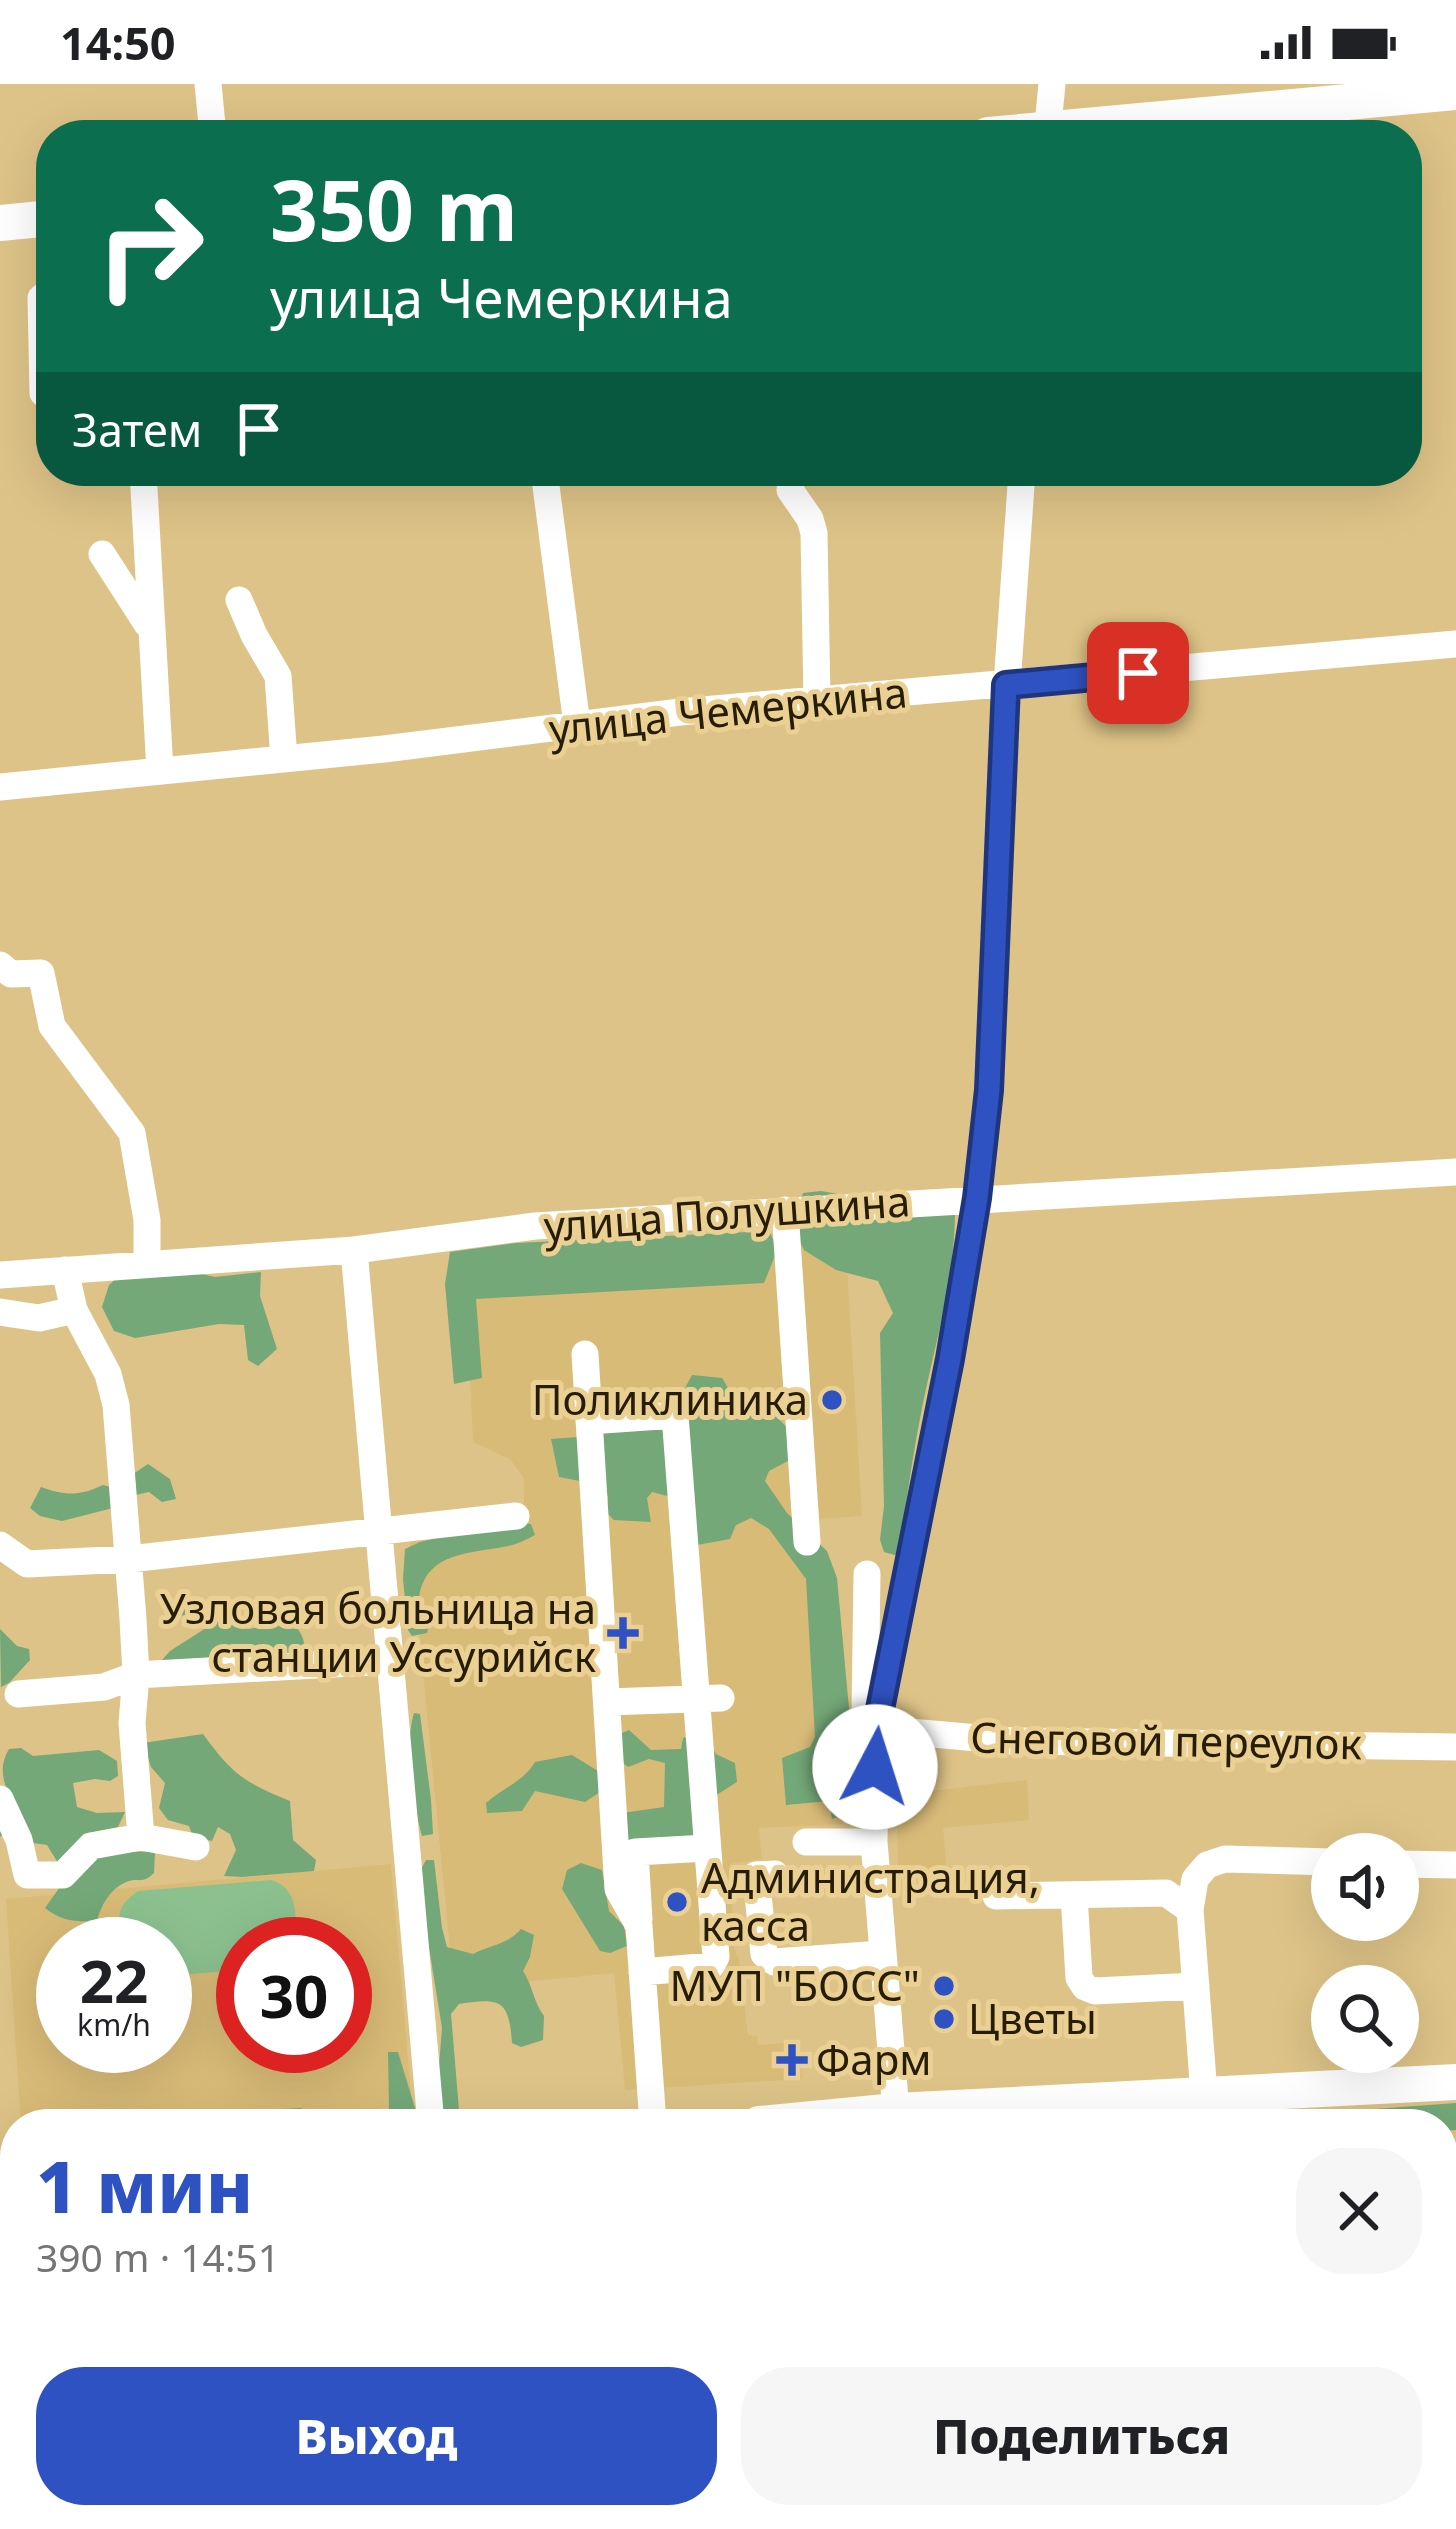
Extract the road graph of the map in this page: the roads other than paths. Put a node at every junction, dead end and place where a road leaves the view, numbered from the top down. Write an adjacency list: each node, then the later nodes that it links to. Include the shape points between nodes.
1 (208, 84): 4 (street)
2 (1052, 84): 5 (street)
3 (1456, 92): 6 (main road)
4 (212, 120)
5 (1048, 120)
6 (1177, 120)
7 (36, 219): 8 (main road)
8 (0, 223)
9 (143, 486): 15 (street)
10 (546, 486): 19 (street)
11 (1021, 486): 17 (street)
12 (790, 490): 18 (street, via 814,533)
13 (102, 554): 15 (street)
14 (239, 600): 20 (street, via 278,676)
15 (152, 633): 21 (street)
16 (1456, 644): 17 (street, улица Чемеркина)
17 (1006, 685): 18 (street, улица Чемеркина); 25 (street)
18 (817, 701): 19 (street, улица Чемеркина)
19 (577, 725): 20 (street, улица Чемеркина)
20 (284, 759): 21 (street, улица Чемеркина)
21 (160, 771): 22 (street, улица Чемеркина)
22 (0, 787)
23 (0, 965): 28 (street, via 11,974 41,973 52,1026 132,1133)
24 (1456, 1172): 25 (street, улица Полушкина)
25 (977, 1198): 26 (street, улица Полушкина); 46 (street)
26 (785, 1210): 27 (street, улица Полушкина, via 535,1226); 37 (street)
27 (355, 1250): 28 (street, улица Полушкина); 36 (street)
28 (147, 1264): 29 (street, улица Полушкина)
29 (65, 1270): 30 (street, улица Полушкина); 31 (street)
30 (0, 1275)
31 (74, 1310): 32 (street, via 39,1318); 39 (street, via 116,1405)
32 (0, 1312)
33 (585, 1354): 34 (street)
34 (590, 1420): 44 (street, via 675,1414); 45 (street)
35 (516, 1516): 36 (street)
36 (380, 1531): 39 (street); 41 (street)
37 (807, 1542)
38 (0, 1545): 39 (street, via 27,1564)
39 (129, 1559): 42 (street)
40 (867, 1574): 46 (street, via 866,1711)
41 (388, 1661): 42 (street); 67 (street)
42 (136, 1676): 43 (street, via 104,1687); 49 (street)
43 (18, 1694)
44 (708, 1698): 45 (street); 53 (street)
45 (607, 1702): 61 (street, via 618,1889)
46 (876, 1729): 47 (street, Снеговой переулок, via 1012,1741); 50 (street)
47 (1456, 1747)
48 (0, 1799): 49 (street, via 27,1875 62,1875 91,1846)
49 (141, 1837): 52 (street)
50 (874, 1842): 51 (street); 62 (street)
51 (806, 1843)
52 (196, 1847)
53 (707, 1849): 61 (street, via 635,1852); 63 (street, via 712,1966)
54 (1311, 1861): 60 (street, via 1207,1865 1195,1879)
55 (1419, 1864): 56 (street)
56 (1456, 1865)
57 (775, 1874): 62 (street, via 756,1875 771,1966)
58 (1074, 1895): 59 (street); 60 (street, via 1166,1893); 64 (street, via 1084,1987)
59 (996, 1896)
60 (1190, 1910): 64 (street)
61 (640, 1926): 63 (street)
62 (881, 1954): 69 (street)
63 (642, 1972): 68 (street)
64 (1196, 1986): 66 (street)
65 (1456, 2082): 66 (main road)
66 (1184, 2105): 70 (main road)
67 (430, 2109)
68 (652, 2109)
69 (895, 2109)
70 (1131, 2109)

